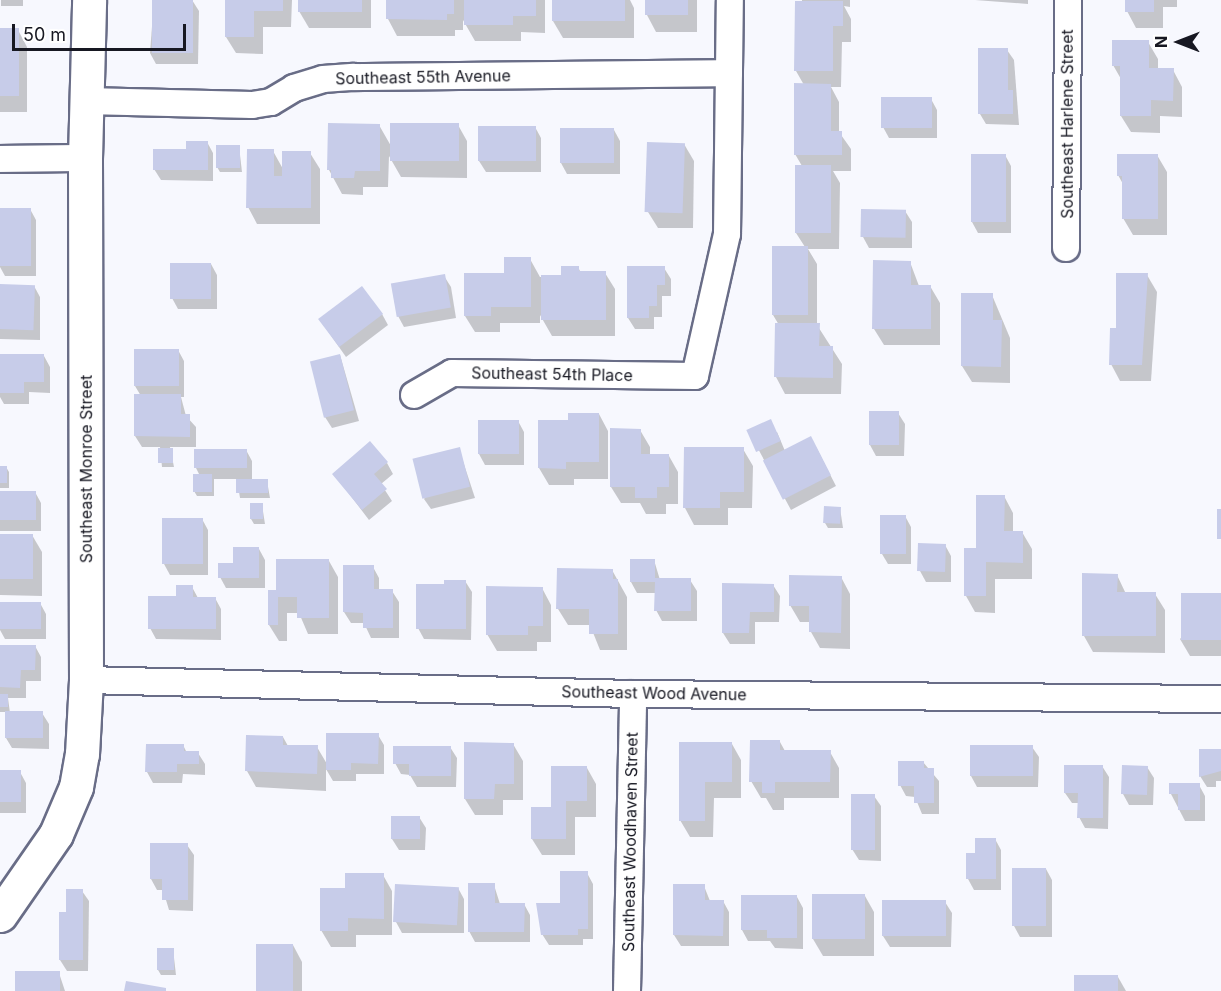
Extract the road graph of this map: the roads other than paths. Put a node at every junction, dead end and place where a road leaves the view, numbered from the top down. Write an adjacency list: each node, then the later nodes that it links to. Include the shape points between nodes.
1 (90, 0): 5 (street, Southeast Monroe Street)
2 (730, 0): 4 (street)
3 (1068, 0): 8 (street, Southeast Harlene Street)
4 (729, 73): 5 (street, Southeast 55th Avenue, via 354,77 323,79 294,88 272,102 252,105); 9 (street, Southeast 54th Place, via 727,234 695,376 452,373)
5 (86, 101): 6 (street, Southeast Monroe Street)
6 (85, 158): 7 (street); 10 (street, Southeast Monroe Street)
7 (0, 159)
8 (1066, 248)
9 (414, 395)
10 (86, 680): 11 (street, Southeast Wood Avenue); 13 (street, Southeast Monroe Street, via 82,754 67,812 34,871)
11 (633, 694): 12 (street, Southeast Wood Avenue); 14 (street, Southeast Woodhaven Street)
12 (1221, 699)
13 (0, 915)
14 (627, 991)

